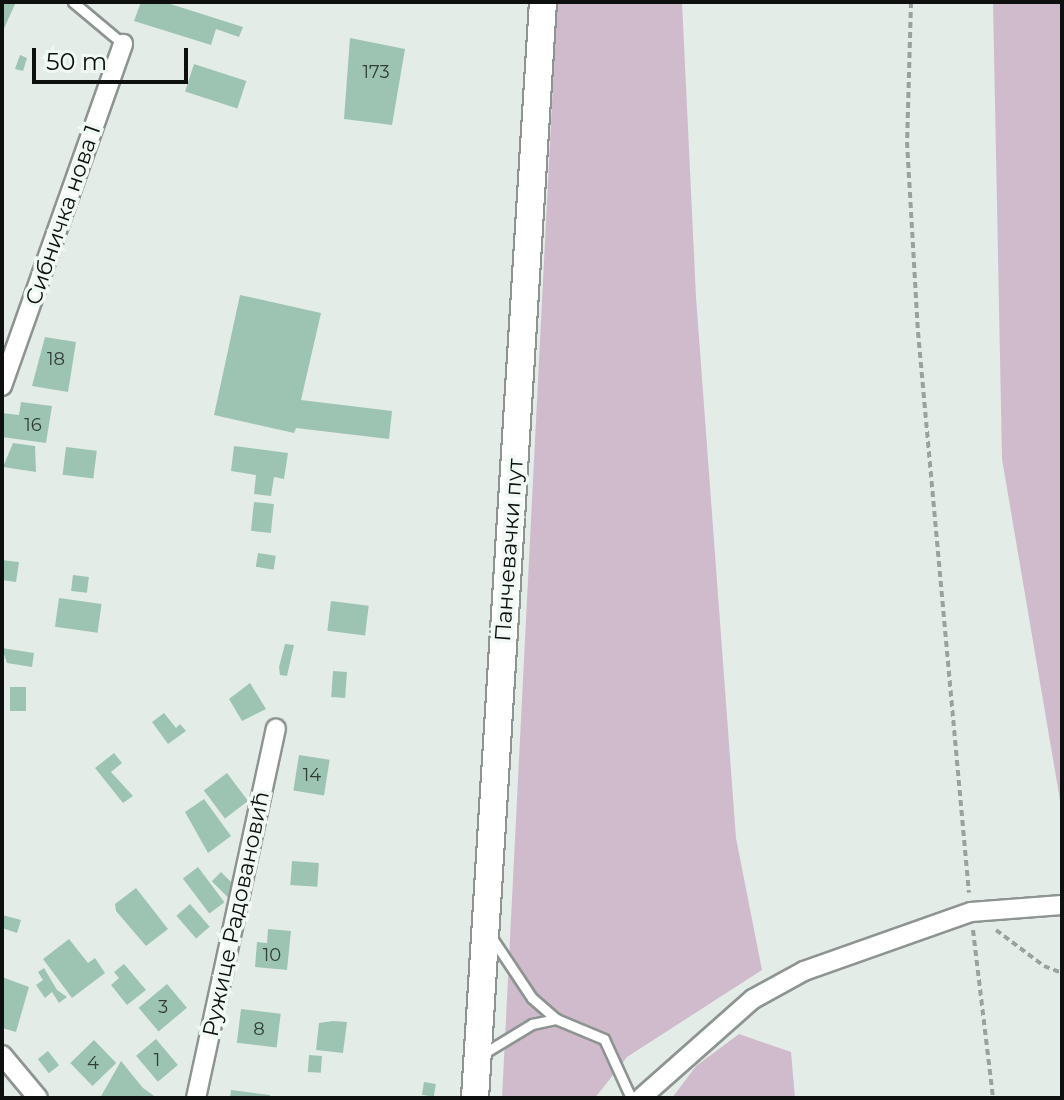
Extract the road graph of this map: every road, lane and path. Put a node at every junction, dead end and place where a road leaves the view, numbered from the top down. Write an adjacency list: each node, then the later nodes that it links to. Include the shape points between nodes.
1 (73, 2): 4 (lane)
2 (543, 2): 9 (main road, Панчевачки пут)
3 (911, 2): 8 (path, via 907,142 918,332)
4 (123, 44): 5 (street, Сибничка нова 1)
5 (2, 386)
6 (276, 729): 15 (street, Ружице Радовановић)
7 (1062, 905): 8 (street)
8 (971, 912): 10 (path, via 1044,966); 18 (street, via 866,946 753,999); 19 (path)
9 (486, 928): 11 (lane, via 532,998); 13 (main road, Панчевачки пут)
10 (1062, 973)
11 (556, 1019): 13 (lane, via 532,1024); 17 (lane, via 604,1039)
12 (2, 1055): 14 (street)
13 (478, 1058): 16 (main road, Панчевачки пут)
14 (38, 1098)
15 (196, 1098)
16 (475, 1098)
17 (631, 1098)
18 (641, 1098)
19 (993, 1098)

